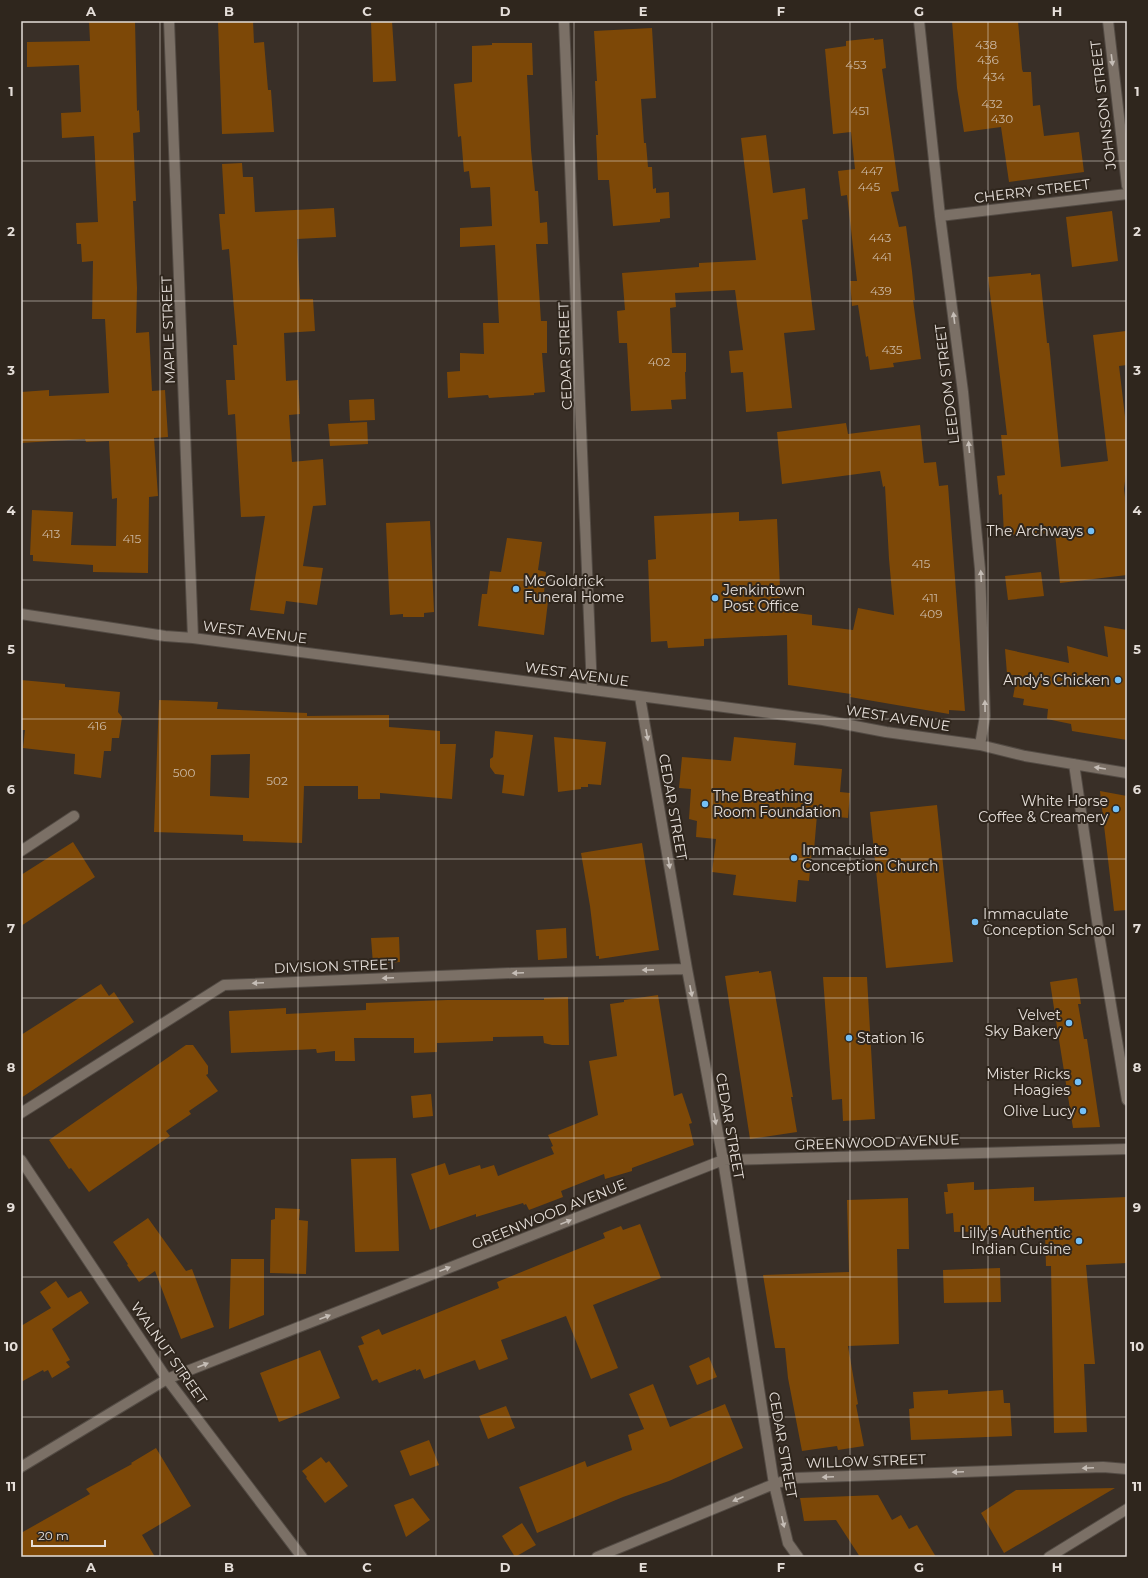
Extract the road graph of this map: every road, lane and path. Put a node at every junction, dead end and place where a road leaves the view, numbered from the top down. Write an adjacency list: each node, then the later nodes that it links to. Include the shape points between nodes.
1 (169, 21): 9 (street, MAPLE STREET)
2 (564, 21): 10 (street, CEDAR STREET)
3 (919, 21): 7 (street, LEEDOM STREET)
4 (1108, 21): 5 (street, JOHNSON STREET, one-way to 5)
5 (1127, 186)
6 (1127, 194): 7 (street, CHERRY STREET)
7 (940, 216): 12 (street, LEEDOM STREET, one-way to 7, via 985,716 980,569 963,392)
8 (21, 614): 9 (street, WEST AVENUE)
9 (192, 638): 10 (street, WEST AVENUE)
10 (592, 690): 11 (street, WEST AVENUE)
11 (640, 697): 12 (street, WEST AVENUE, via 823,720); 17 (street, CEDAR STREET, one-way to 17)
12 (980, 745): 13 (street, WEST AVENUE, via 1024,756)
13 (1074, 764): 14 (street, WEST AVENUE, one-way to 13); 18 (street)
14 (1127, 773)
15 (74, 816): 16 (street)
16 (21, 851)
17 (687, 969): 19 (street, DIVISION STREET, one-way to 19, via 224,984); 22 (street, CEDAR STREET, one-way to 22)
18 (1127, 1100)
19 (21, 1113)
20 (1127, 1149): 22 (street, GREENWOOD AVENUE)
21 (21, 1160): 23 (street, WALNUT STREET)
22 (723, 1160): 23 (street, GREENWOOD AVENUE, one-way to 22); 26 (street, CEDAR STREET)
23 (167, 1379): 24 (street, GREENWOOD AVENUE); 28 (street, WALNUT STREET)
24 (21, 1467)
25 (1127, 1469): 26 (street, WILLOW STREET, one-way to 26, via 1103,1467 794,1478)
26 (774, 1484): 29 (street, WILLOW STREET, one-way to 29); 30 (street, CEDAR STREET, one-way to 30, via 788,1543)
27 (1127, 1509): 31 (street)
28 (302, 1557)
29 (597, 1557)
30 (798, 1557)
31 (1049, 1557)

